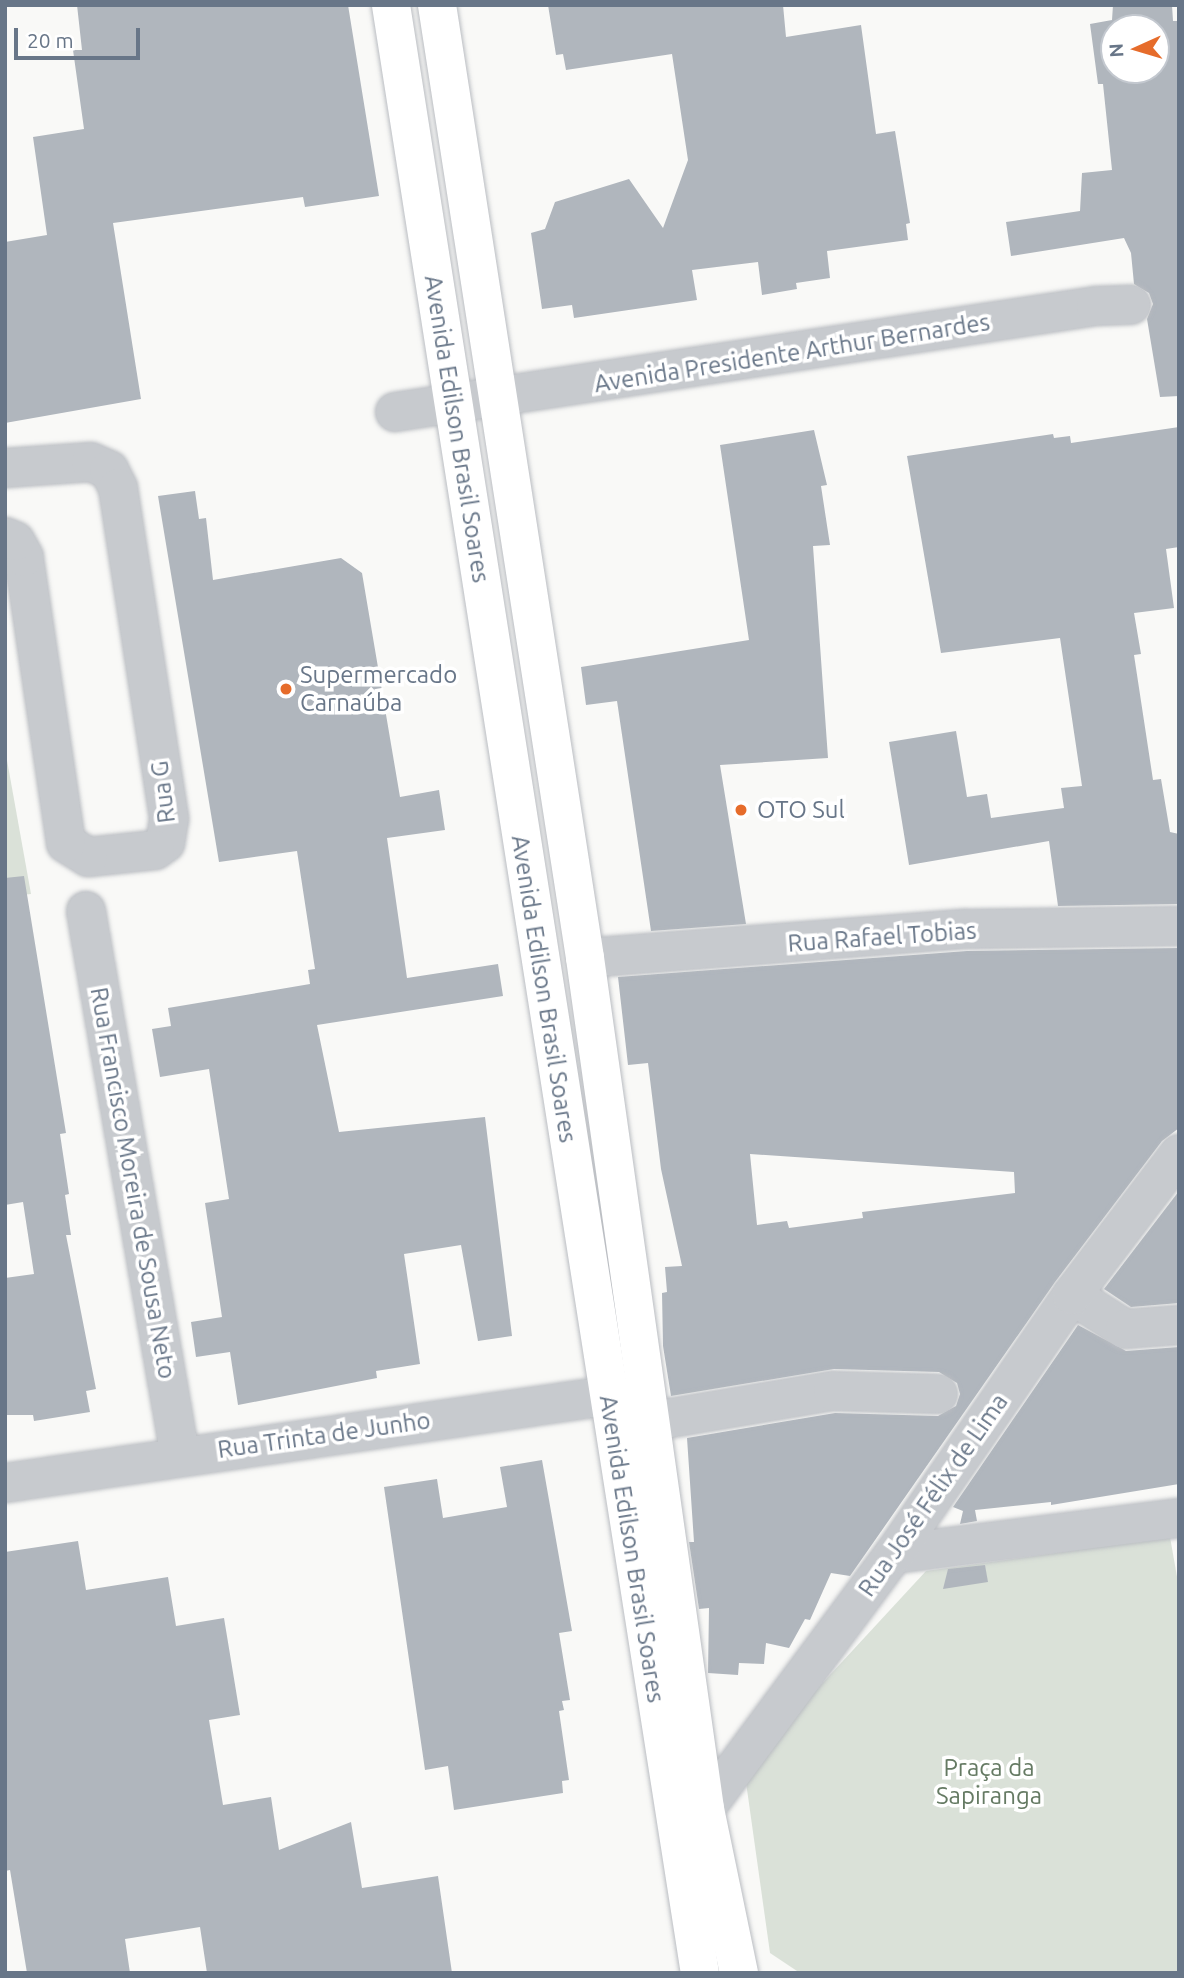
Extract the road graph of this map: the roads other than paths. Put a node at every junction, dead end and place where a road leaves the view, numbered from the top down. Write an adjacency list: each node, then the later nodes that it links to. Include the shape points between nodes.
1 (391, 5): 5 (main road, Avenida Edilson Brasil Soares)
2 (437, 5): 4 (main road, Avenida Edilson Brasil Soares)
3 (1131, 305): 4 (street, Avenida Presidente Arthur Bernardes, via 1096,306)
4 (497, 398): 5 (street, Avenida Presidente Arthur Bernardes); 11 (main road, Avenida Edilson Brasil Soares)
5 (454, 404): 6 (street, Avenida Presidente Arthur Bernardes); 16 (main road, Avenida Edilson Brasil Soares)
6 (395, 412)
7 (5, 468): 8 (street, Rua G, via 91,462 109,470 118,488 169,819 165,843 155,850 88,857 66,843 24,557 15,541)
8 (5, 537)
9 (86, 911): 17 (street, Rua Francisco Moreira de Sousa Neto)
10 (1179, 926): 11 (street, Rua Rafael Tobias, via 966,929)
11 (585, 958): 16 (main road, Avenida Edilson Brasil Soares)
12 (1179, 1154): 13 (street, Rua José Félix de Lima)
13 (1072, 1295): 14 (street, via 1125,1329); 20 (street, Rua José Félix de Lima)
14 (1179, 1325)
15 (938, 1394): 16 (street, Rua Trinta de Junho, via 833,1391)
16 (632, 1403): 17 (street, Rua Trinta de Junho); 21 (main road, Avenida Edilson Brasil Soares)
17 (180, 1455): 18 (street, Rua Trinta de Junho)
18 (5, 1483)
19 (1179, 1518): 20 (street)
20 (894, 1555): 21 (street, Rua José Félix de Lima)
21 (689, 1812): 22 (main road, Avenida Edilson Brasil Soares); 23 (main road, Avenida Edilson Brasil Soares)
22 (700, 1973)
23 (740, 1973)

